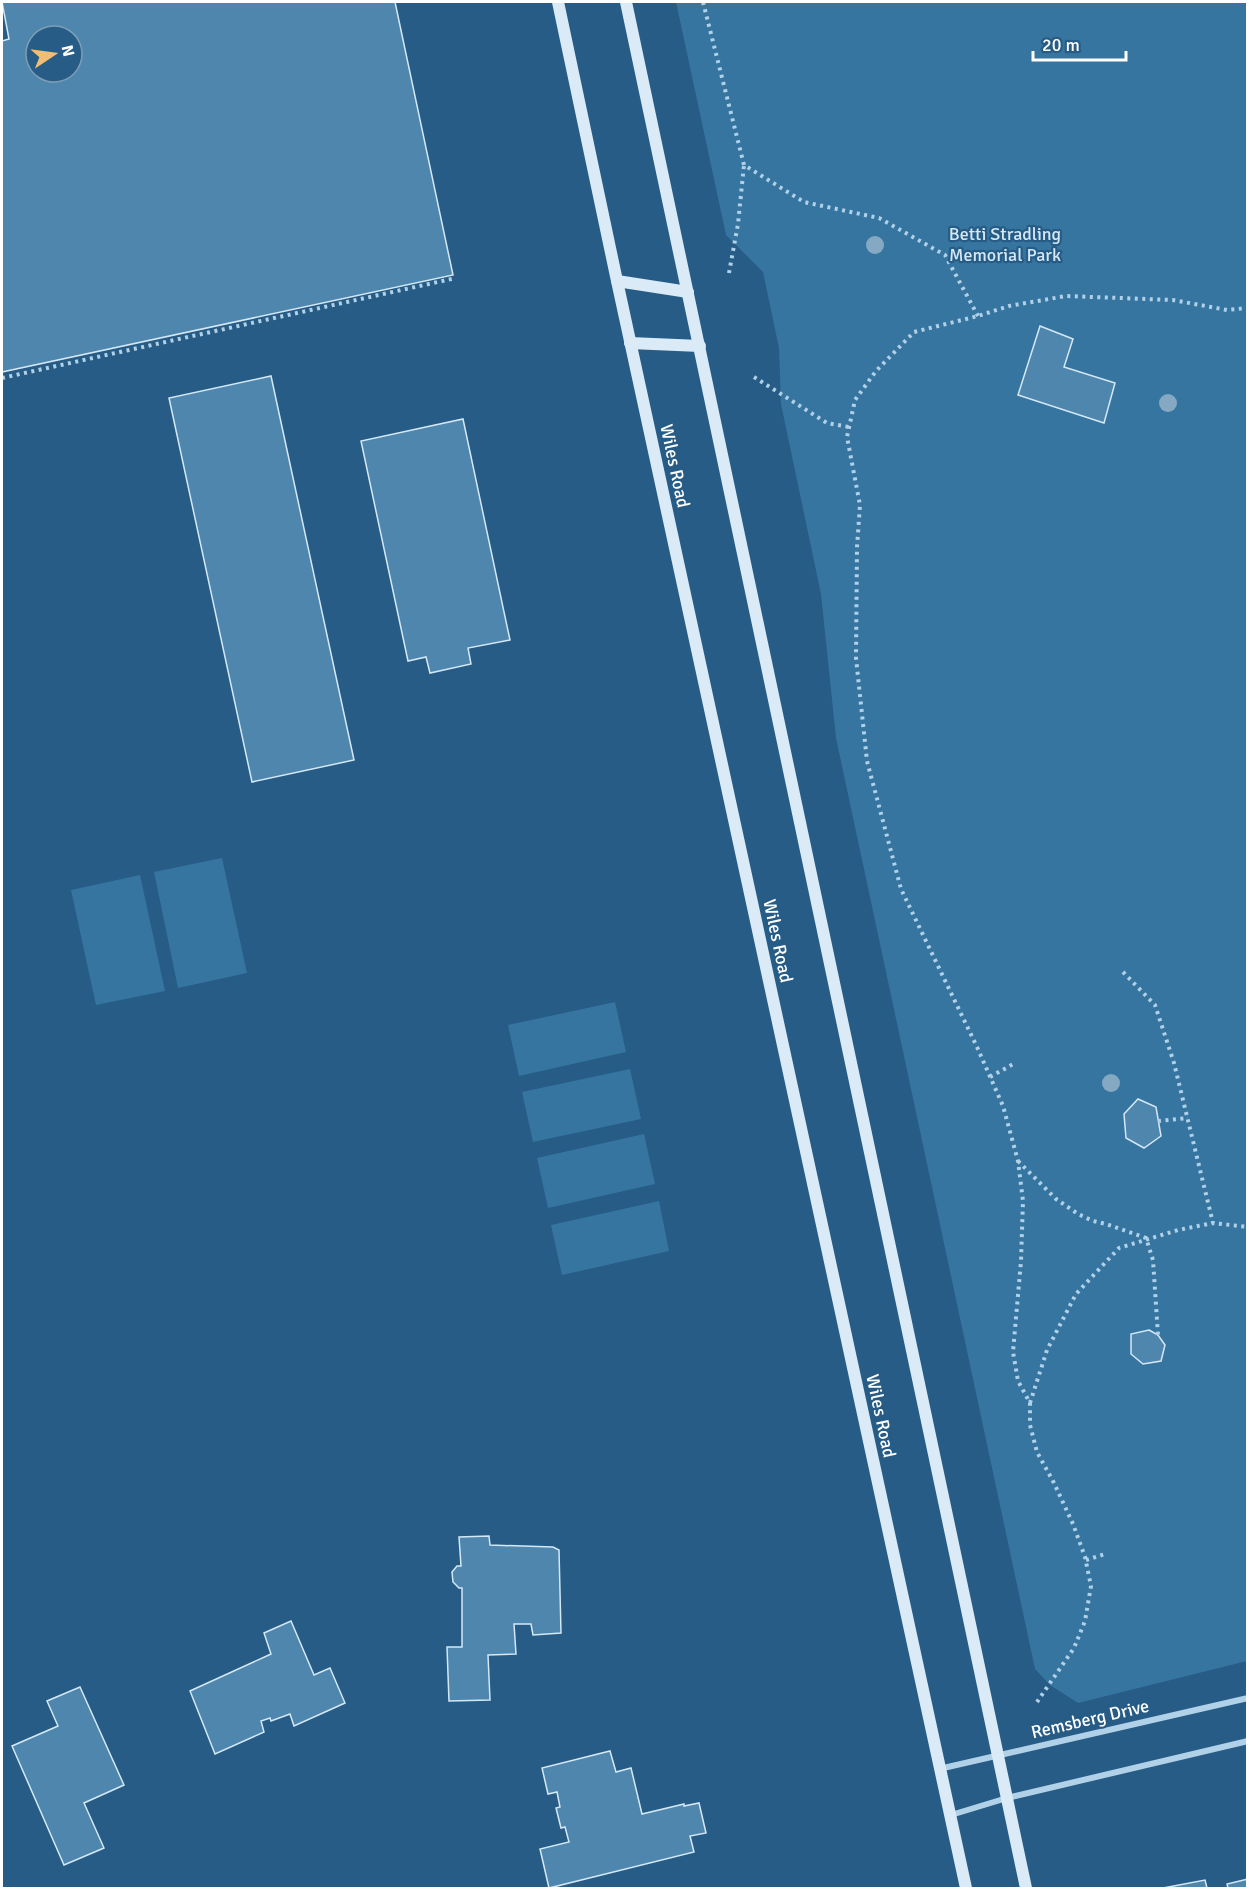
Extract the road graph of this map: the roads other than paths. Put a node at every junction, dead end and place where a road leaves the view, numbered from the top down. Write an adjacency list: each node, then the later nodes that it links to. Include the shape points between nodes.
1 (558, 2): 3 (main road, Wiles Road)
2 (626, 2): 4 (main road)
3 (616, 282): 4 (main road); 5 (main road, Wiles Road)
4 (688, 292): 6 (main road)
5 (630, 343): 6 (main road); 10 (main road, Wiles Road)
6 (700, 346): 9 (main road)
7 (1248, 1698): 9 (street, Remsberg Drive)
8 (1248, 1741): 11 (street)
9 (997, 1756): 10 (street, Remsberg Drive); 11 (main road)
10 (939, 1769): 12 (main road, Wiles Road)
11 (1007, 1798): 12 (street); 14 (main road)
12 (950, 1815): 13 (main road, Wiles Road)
13 (966, 1888)
14 (1026, 1888)

